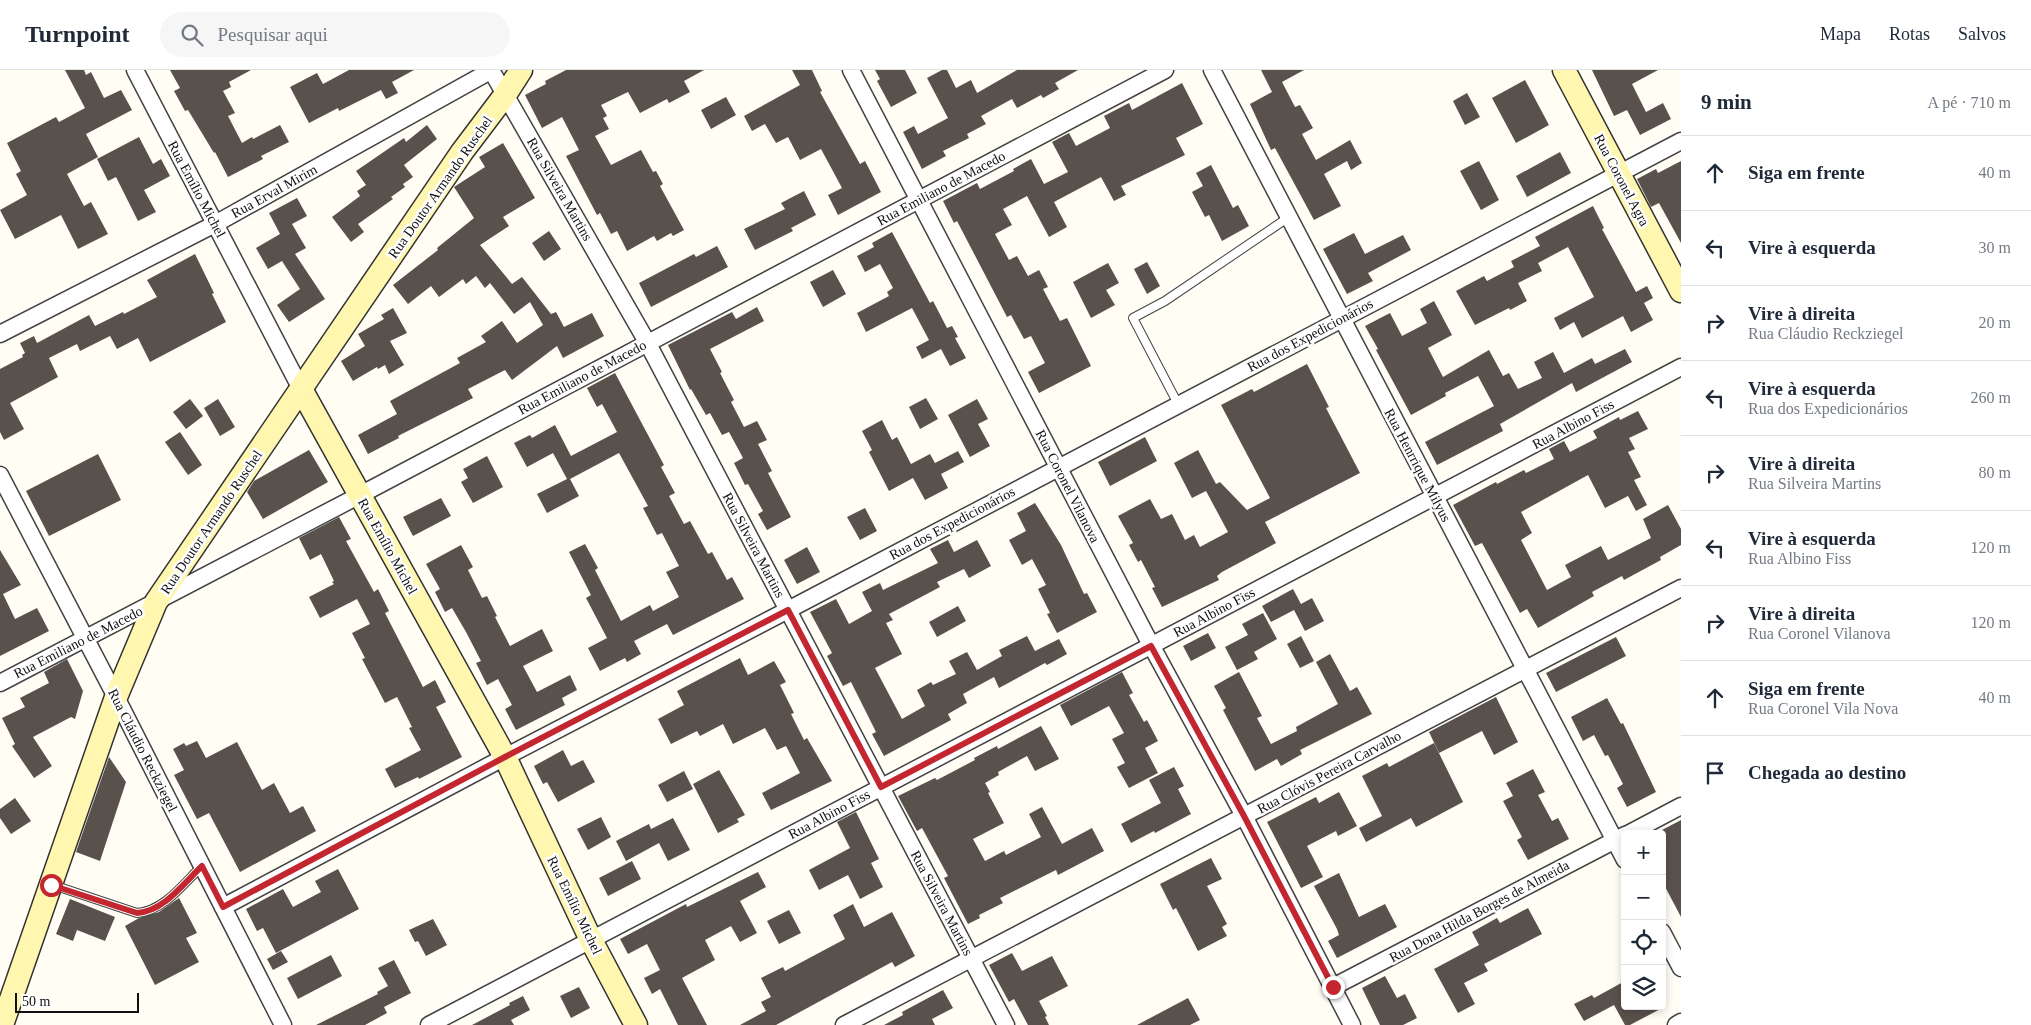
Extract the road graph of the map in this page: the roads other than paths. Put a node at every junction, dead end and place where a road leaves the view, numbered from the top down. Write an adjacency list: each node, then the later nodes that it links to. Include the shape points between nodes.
1 (135, 70): 13 (street, Rua Emílio Michel)
2 (492, 70): 8 (street, Rua Silveira Martins); 13 (street, Rua Erval Mirim)
3 (521, 70): 8 (main road, Rua Doutor Armando Ruschel)
4 (851, 70): 11 (street, Rua Coronel Vilanova)
5 (1165, 70): 11 (street, Rua Emiliano de Macedo)
6 (1212, 70): 12 (street, Rua Henrrique Milyus)
7 (1564, 70): 10 (main road, Rua Coronel Agra)
8 (505, 94): 17 (street, Rua Silveira Martins); 19 (main road, Rua Doutor Armando Ruschel, via 462,152)
9 (1681, 141): 10 (street, Rua dos Expedicionários)
10 (1619, 173): 14 (main road, Rua Coronel Agra); 15 (street, Rua dos Expedicionários)
11 (919, 199): 17 (street, Rua Emiliano de Macedo); 21 (street, Rua Coronel Vilanova)
12 (1289, 217): 15 (street, Rua Henrrique Milyus); 20 (lane, via 1164,301 1133,318)
13 (215, 224): 16 (street, Rua Erval Mirim); 19 (street, Rua Emílio Michel)
14 (1681, 291)
15 (1342, 318): 20 (street, Rua dos Expedicionários); 24 (street, Rua Henrrique Milyus)
16 (0, 334)
17 (647, 342): 23 (street, Rua Emiliano de Macedo); 27 (street, Rua Silveira Martins)
18 (1681, 366): 24 (street, Rua Albino Fiss)
19 (302, 389): 23 (main road, Rua Emílio Michel); 26 (main road, Rua Doutor Armando Ruschel)
20 (1178, 404): 21 (street, Rua dos Expedicionários)
21 (1058, 467): 27 (street, Rua dos Expedicionários); 29 (street, Rua Coronel Vilanova)
22 (0, 475): 28 (street, Rua Cláudio Reckziegel)
23 (360, 495): 26 (street, Rua Emiliano de Macedo); 33 (main road, Rua Emílio Michel)
24 (1434, 496): 29 (street, Rua Albino Fiss); 30 (street, Rua Henrrique Milyus)
25 (1681, 588): 30 (street, Rua Clóvis Pereira Carvalho)
26 (156, 602): 28 (street, Rua Emiliano de Macedo); 32 (main road, Rua Doutor Armando Ruschel)
27 (788, 610): 33 (street, Rua dos Expedicionários); 34 (street, Rua Silveira Martins)
28 (86, 639): 31 (street, Rua Emiliano de Macedo); 32 (street, Rua Cláudio Reckziegel)
29 (1151, 646): 34 (street, Rua Albino Fiss); 36 (street, Rua Coronel Vilanova)
30 (1525, 670): 36 (street, Rua Clóvis Pereira Carvalho); 38 (street, Rua Henrrique Milyus)
31 (0, 683)
32 (116, 697): 40 (street, Rua Cláudio Reckziegel); 41 (main road, Rua Doutor Armando Ruschel)
33 (505, 757): 42 (street, Rua dos Expedicionários); 43 (main road, Rua Emílio Michel)
34 (881, 787): 43 (street, Rua Albino Fiss); 45 (street, Rua Silveira Martins)
35 (1681, 806): 37 (street, Rua Dona Hilda Borges de Almeida)
36 (1244, 816): 45 (street, Rua Clóvis Pereira Carvalho); 47 (street, Rua Coronel Vilanova)
37 (1635, 830)
38 (1621, 835)
39 (1621, 838): 47 (street, Rua Dona Hilda Borges de Almeida)
40 (202, 866): 41 (lane, via 162,905 147,912 137,913); 42 (street, Rua Cláudio Reckziegel)
41 (51, 885): 49 (main road, Rua Doutor Armando Ruschel)
42 (223, 907): 50 (street, Rua Cláudio Reckziegel)
43 (591, 940): 51 (street, Rua Albino Fiss); 52 (main road, Rua Emílio Michel)
44 (1666, 940): 46 (street)
45 (971, 959): 53 (street, Rua Clóvis Pereira Carvalho); 54 (street, Rua Silveira Martins)
46 (1681, 968)
47 (1333, 987): 55 (street, Rua Coronel Vilanova)
48 (1681, 1022): 56 (street)
49 (2, 1023)
50 (283, 1025)
51 (429, 1025)
52 (636, 1025)
53 (844, 1025)
54 (1006, 1025)
55 (1352, 1025)
56 (1676, 1025)

